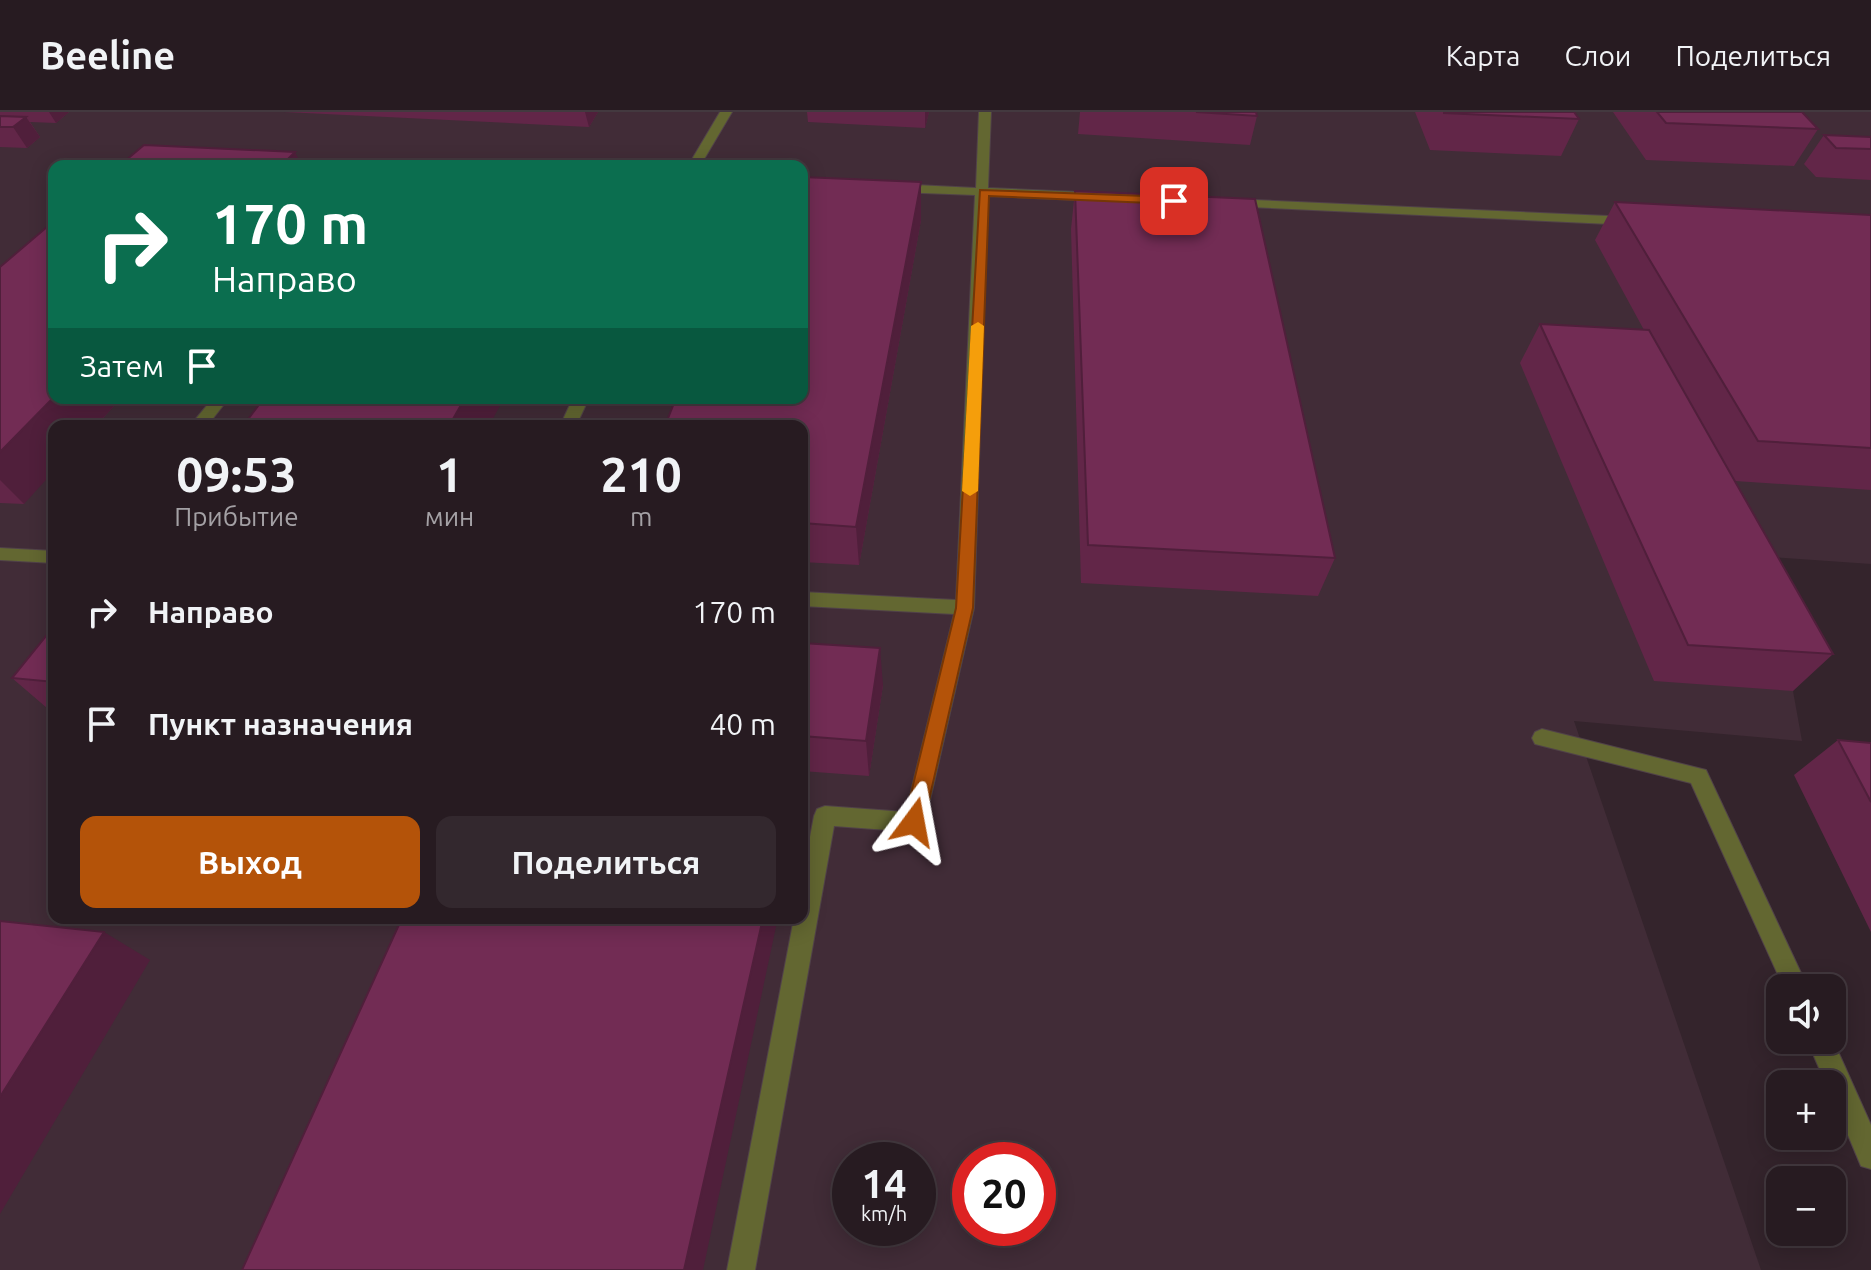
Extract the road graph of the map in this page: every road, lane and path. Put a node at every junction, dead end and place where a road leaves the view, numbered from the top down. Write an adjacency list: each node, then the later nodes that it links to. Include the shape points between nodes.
1 (726, 112): 3 (lane)
2 (985, 112): 5 (lane)
3 (698, 160)
4 (878, 187): 5 (lane)
5 (984, 192): 6 (lane); 14 (lane)
6 (1111, 198)
7 (1221, 203): 8 (lane)
8 (1649, 222)
9 (216, 404): 10 (lane)
10 (203, 420)
11 (0, 554): 12 (lane)
12 (48, 557)
13 (808, 599): 14 (lane)
14 (965, 608): 16 (lane, via 914,822 825,816)
15 (1542, 738): 18 (lane, via 1698,776)
16 (808, 908)
17 (805, 924): 21 (lane)
18 (1790, 974)
19 (1826, 1054): 20 (lane)
20 (1871, 1156)
21 (741, 1270)

